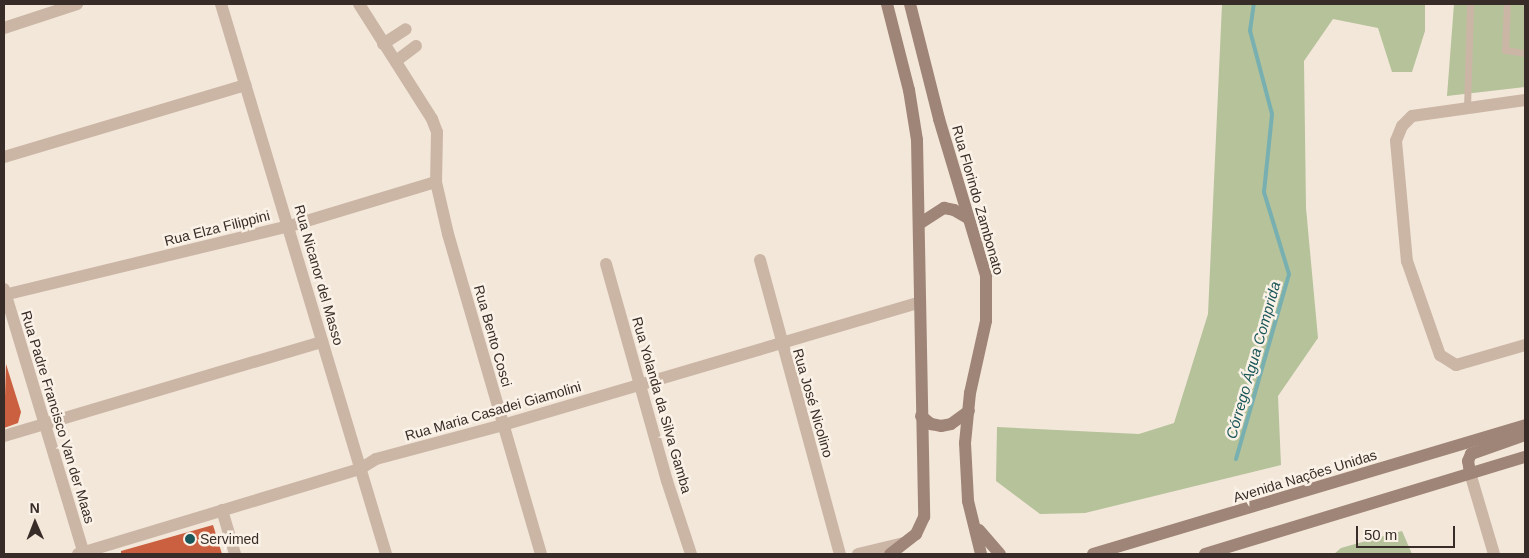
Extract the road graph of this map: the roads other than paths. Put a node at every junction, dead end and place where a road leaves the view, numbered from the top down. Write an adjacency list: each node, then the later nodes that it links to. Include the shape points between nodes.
1 (77, 4): 8 (street)
2 (221, 4): 14 (street, Rua Nicanor del Masso)
3 (360, 4): 10 (street, Rua Bento Cosci)
4 (887, 4): 20 (main road, via 909,90 916,140)
5 (910, 4): 19 (main road, Rua Florindo Zambonato)
6 (1470, 4): 16 (lane)
7 (1507, 4): 12 (lane, via 1506,50)
8 (4, 28)
9 (406, 29): 10 (street)
10 (384, 44): 13 (street, Rua Bento Cosci)
11 (416, 46): 13 (street)
12 (1525, 53)
13 (396, 61): 18 (street, Rua Bento Cosci, via 437,132)
14 (245, 85): 17 (street); 21 (street, Rua Nicanor del Masso)
15 (1525, 100): 16 (street)
16 (1467, 108): 28 (street, via 1412,116 1402,126 1396,141 1407,261 1440,355 1456,365)
17 (4, 157)
18 (436, 182): 21 (street, Rua Elza Filippini); 34 (street, Rua Bento Cosci)
19 (968, 218): 20 (main road, via 944,208); 30 (main road, Rua Florindo Zambonato, via 986,276 988,305)
20 (919, 224): 25 (main road)
21 (290, 226): 24 (street, Rua Elza Filippini); 26 (street, Rua Nicanor del Masso)
22 (760, 260): 27 (street, Rua José Nicolino)
23 (606, 264): 29 (street, Rua Yolanda da Silva Gamba)
24 (4, 293): 32 (street, Rua Padre Francisco Van der Maas)
25 (918, 303): 27 (street, Rua Maria Casadei Giamolini); 31 (main road)
26 (322, 342): 32 (street); 38 (street, Rua Nicanor del Masso)
27 (781, 342): 29 (street, Rua Maria Casadei Giamolini); 48 (street, Rua José Nicolino)
28 (1525, 345)
29 (640, 384): 34 (street, Rua Maria Casadei Giamolini); 47 (street, Rua Yolanda da Silva Gamba)
30 (968, 411): 31 (main road, via 950,424 941,426 931,424); 40 (main road, Rua Florindo Zambonato, via 965,443)
31 (921, 416): 42 (main road, via 924,517 916,534)
32 (45, 424): 36 (street); 43 (street, Rua Padre Francisco Van der Maas)
33 (1525, 425): 53 (main road, Avenida Nações Unidas)
34 (503, 426): 38 (street, Rua Maria Casadei Giamolini, via 376,459); 46 (street, Rua Bento Cosci)
35 (1525, 435): 39 (main road, via 1471,454 1468,461)
36 (4, 436)
37 (1525, 457): 39 (main road)
38 (360, 469): 41 (street, Rua Maria Casadei Giamolini); 45 (street, Rua Nicanor del Masso)
39 (1470, 474): 54 (main road); 55 (street)
40 (968, 501): 51 (main road, Rua Florindo Zambonato); 52 (main road, via 978,528)
41 (222, 510): 43 (street, Rua Maria Casadei Giamolini); 44 (street)
42 (904, 542): 49 (street); 50 (main road)
43 (82, 554)
44 (235, 554)
45 (386, 554)
46 (542, 554)
47 (691, 554)
48 (840, 554)
49 (858, 554)
50 (890, 554)
51 (981, 554)
52 (1000, 554)
53 (1093, 554)
54 (1205, 554)
55 (1494, 554)

